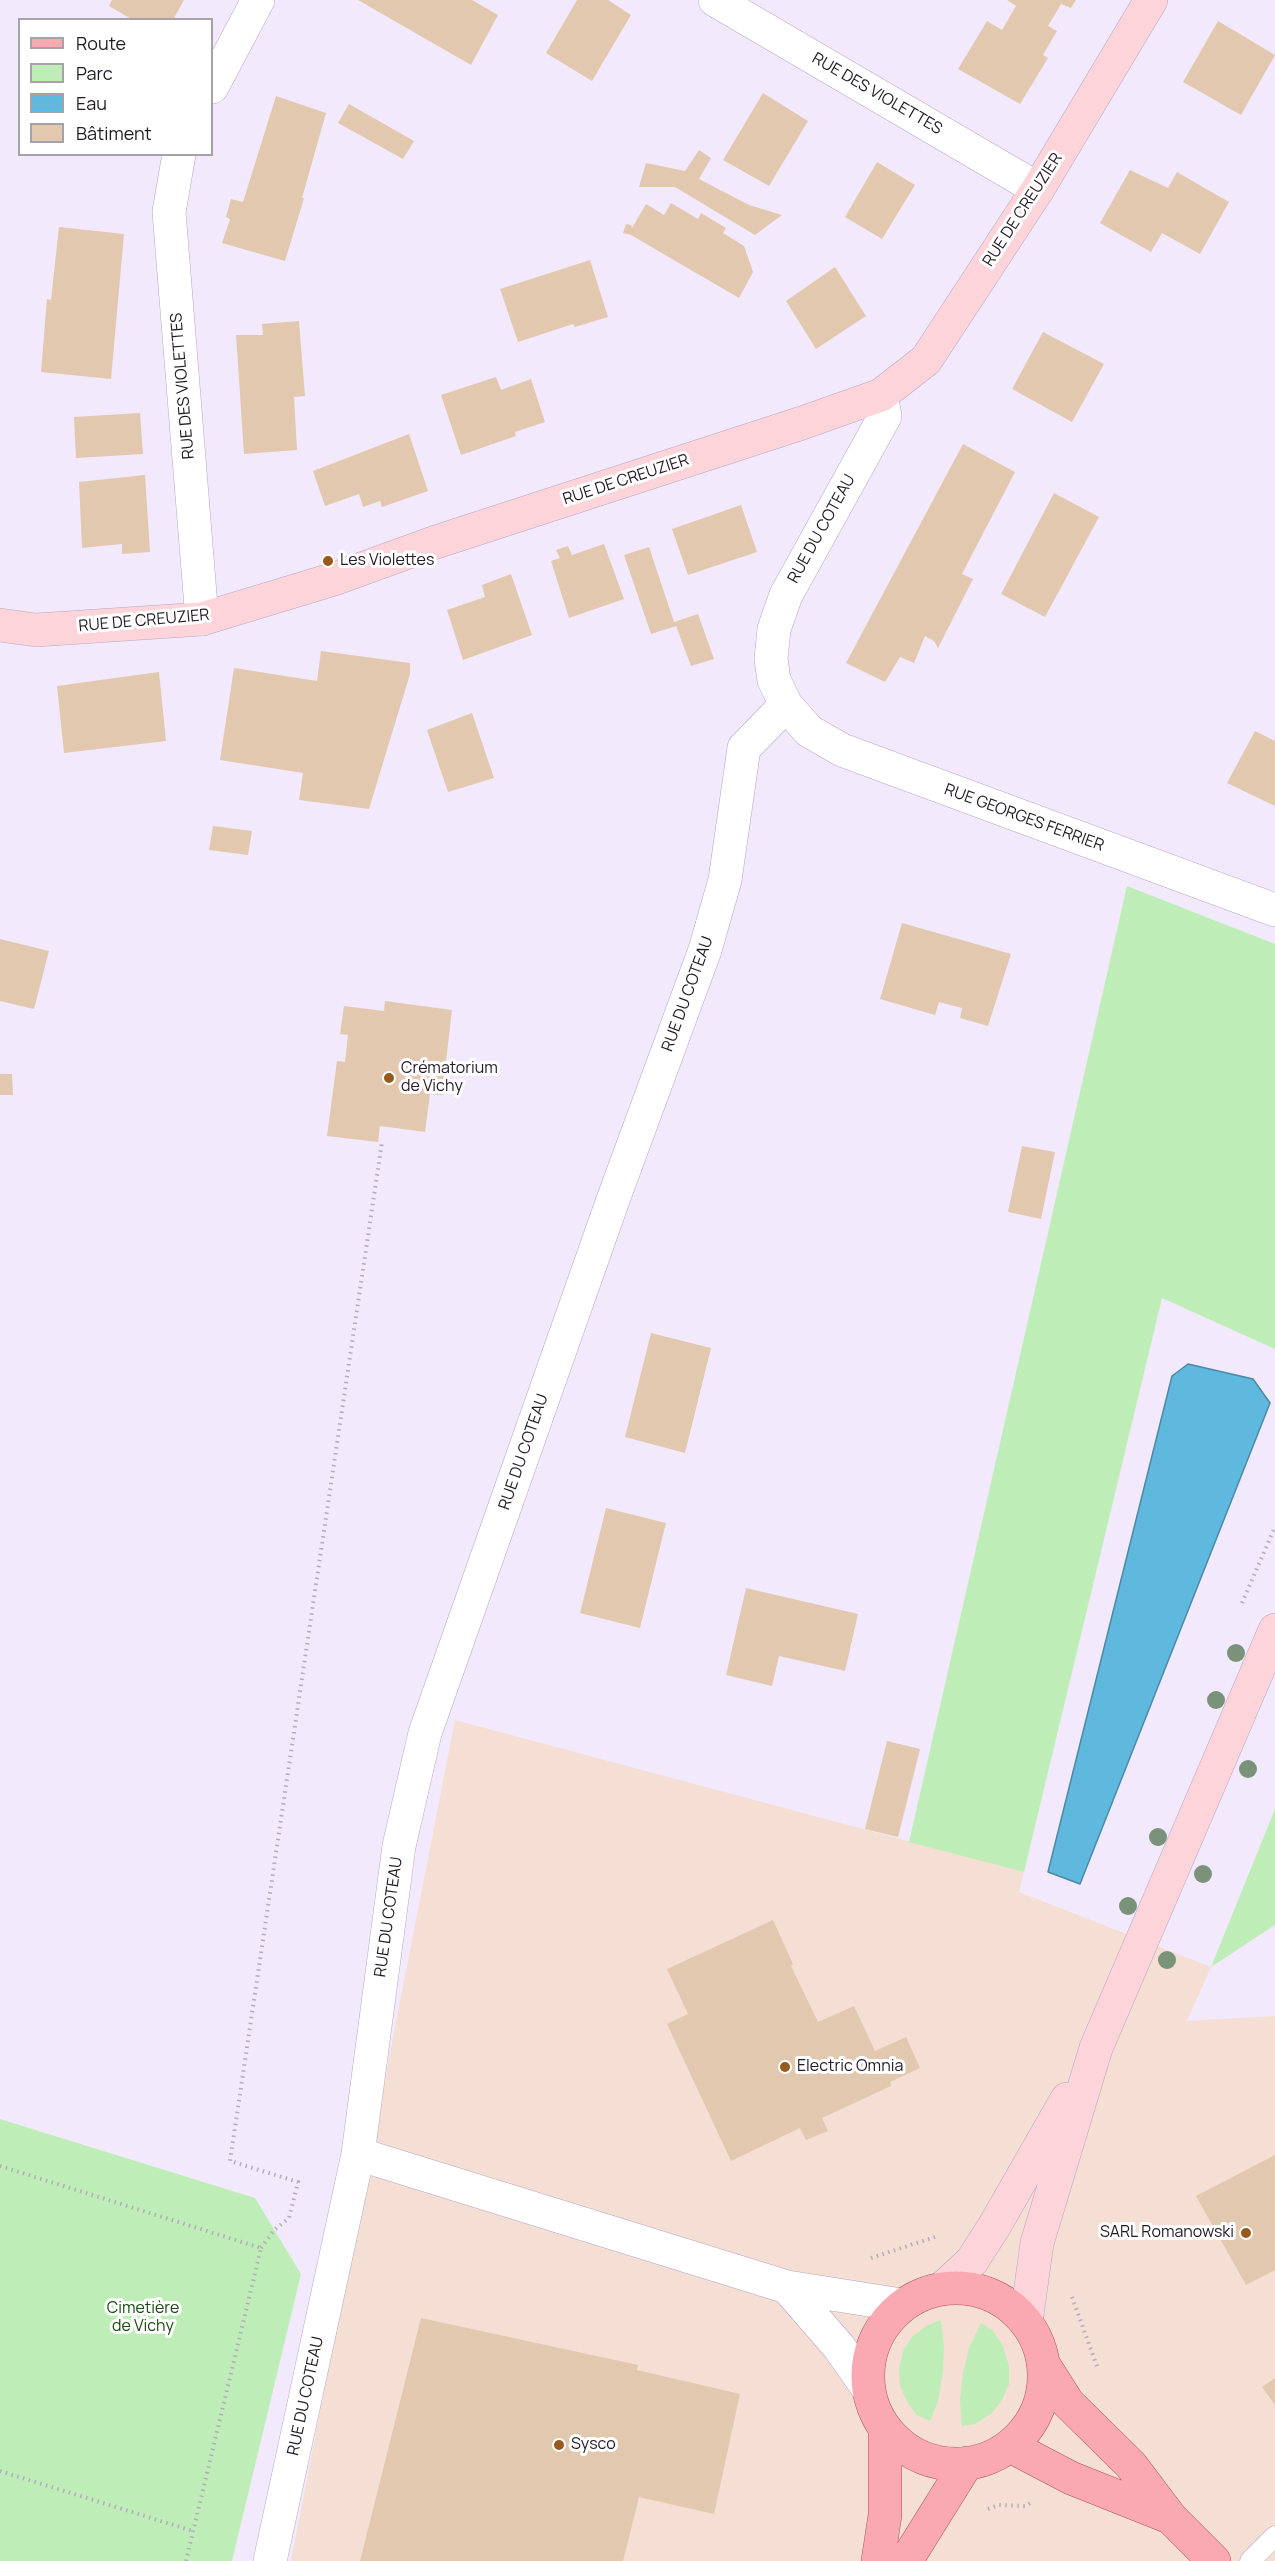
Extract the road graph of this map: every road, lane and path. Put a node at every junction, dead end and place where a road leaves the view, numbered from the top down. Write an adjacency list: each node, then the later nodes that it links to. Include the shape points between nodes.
1 (258, 0): 4 (street)
2 (715, 0): 6 (street, RUE DES VIOLETTES)
3 (1151, 0): 6 (street, RUE DE CREUZIER)
4 (213, 85)
5 (179, 156): 8 (street, RUE DES VIOLETTES, via 170,212)
6 (1038, 189): 7 (street, RUE DE CREUZIER, via 926,360)
7 (881, 395): 8 (street, RUE DE CREUZIER, via 334,579); 10 (street, RUE DU COTEAU, via 885,416 786,595 774,629 774,680)
8 (202, 619): 9 (street, RUE DE CREUZIER, via 36,630)
9 (0, 625)
10 (786, 705): 11 (street, RUE GEORGES FERRIER, via 809,731 842,750); 15 (street, RUE DU COTEAU, via 744,748 725,880 705,950 425,1733 399,1846)
11 (1275, 910)
12 (382, 1142): 18 (path, via 230,2161 297,2182 289,2218)
13 (1275, 1630): 14 (street)
14 (1101, 2037): 21 (street, via 995,2225 972,2261); 23 (street, via 1037,2243)
15 (358, 2154): 20 (street); 34 (street, RUE DU COTEAU)
16 (0, 2166): 18 (path)
17 (943, 2230): 19 (path, via 934,2238)
18 (261, 2248): 31 (path)
19 (868, 2259)
20 (788, 2287): 22 (street); 25 (street)
21 (944, 2287): 22 (main road); 23 (main road, via 990,2294)
22 (901, 2305): 25 (main road, via 885,2321 874,2342 867,2364)
23 (1026, 2322): 24 (main road, via 1038,2342)
24 (1044, 2365): 27 (main road, via 1044,2388 1038,2410); 30 (main road, via 1068,2403 1131,2464)
25 (867, 2387): 26 (main road, via 873,2409)
26 (885, 2429): 28 (main road, via 901,2446 921,2458 944,2464); 35 (main road, via 885,2515)
27 (1010, 2446): 28 (main road, via 990,2458); 30 (main road, via 1071,2478)
28 (967, 2463): 36 (main road)
29 (0, 2471): 31 (path)
30 (1171, 2518): 37 (main road)
31 (194, 2531): 33 (path)
32 (1275, 2536): 38 (lane)
33 (186, 2561)
34 (270, 2561)
35 (878, 2561)
36 (906, 2561)
37 (1214, 2561)
38 (1250, 2561)

